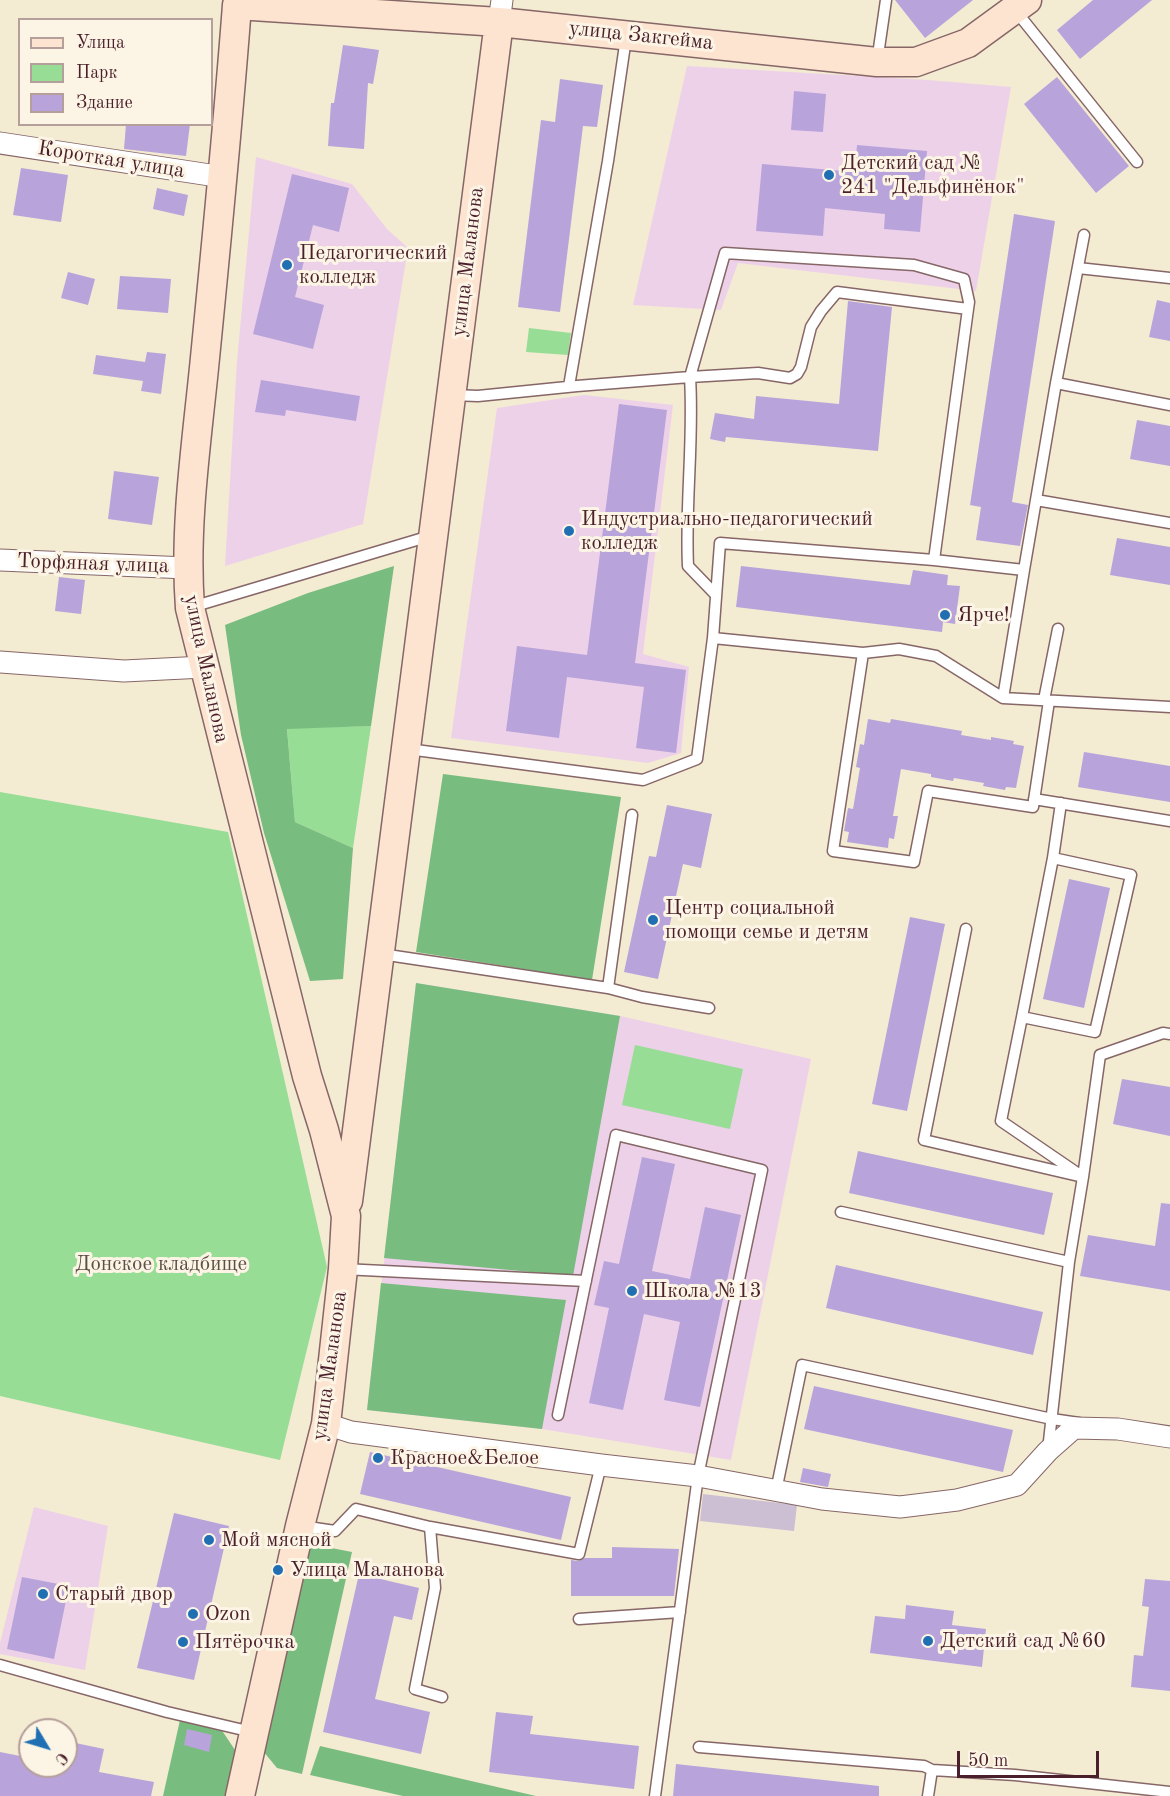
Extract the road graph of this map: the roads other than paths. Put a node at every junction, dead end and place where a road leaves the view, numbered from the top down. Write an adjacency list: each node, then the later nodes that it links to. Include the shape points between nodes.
1 (886, 0): 6 (lane)
2 (237, 3): 4 (street, улица Закгейма); 9 (street, улица Маланова)
3 (1021, 5): 6 (street, улица Закгейма, via 968,43 916,62); 8 (lane)
4 (501, 11): 5 (street, улица Закгейма); 17 (street, улица Маланова)
5 (627, 34): 6 (street, улица Закгейма); 16 (lane)
6 (877, 62)
7 (0, 143): 9 (street, Короткая улица)
8 (1137, 162)
9 (223, 177): 24 (street, улица Маланова)
10 (1084, 235): 11 (lane)
11 (1078, 268): 12 (lane); 15 (lane)
12 (1170, 278)
13 (968, 309): 14 (lane, via 837,292 811,327 797,374 790,378 758,374); 14 (lane, via 964,279 914,265 725,253); 23 (lane)
14 (690, 377): 16 (lane); 26 (lane, via 688,566)
15 (1056, 383): 18 (lane); 19 (lane)
16 (569, 386): 17 (lane, via 478,396)
17 (451, 395): 21 (street, улица Маланова)
18 (1170, 405)
19 (1036, 501): 20 (lane); 25 (lane)
20 (1170, 523)
21 (433, 535): 27 (lane); 36 (street, улица Маланова)
22 (0, 560): 24 (street, Торфяная улица)
23 (934, 560): 25 (lane); 26 (lane, via 720,543)
24 (187, 568): 27 (street, улица Маланова)
25 (1024, 570): 33 (lane)
26 (716, 595): 29 (lane)
27 (190, 608): 32 (street, улица Маланова)
28 (1058, 629): 34 (lane)
29 (713, 638): 30 (lane); 36 (lane, via 697,759 643,780)
30 (863, 653): 33 (lane, via 899,649 936,656); 37 (lane, via 833,851 914,862 928,791 1033,807)
31 (0, 662): 32 (street, via 124,671)
32 (204, 667): 50 (street, улица Маланова)
33 (1003, 698): 34 (lane)
34 (1046, 700): 35 (lane); 37 (lane)
35 (1170, 707)
36 (406, 748): 43 (street, улица Маланова)
37 (1034, 799): 38 (lane)
38 (1061, 803): 40 (lane); 41 (lane)
39 (632, 815): 44 (lane)
40 (1170, 821)
41 (1053, 858): 46 (lane); 46 (lane, via 1131,875 1095,1032)
42 (966, 929): 48 (lane, via 924,1140)
43 (380, 954): 44 (lane); 50 (street, улица Маланова)
44 (608, 988): 45 (lane)
45 (709, 1008)
46 (1022, 1017): 48 (lane, via 1001,1121)
47 (1170, 1034): 48 (lane, via 1100,1055)
48 (1083, 1177): 51 (lane)
49 (841, 1212): 51 (lane)
50 (346, 1216): 52 (street, улица Маланова)
51 (1070, 1262): 55 (lane)
52 (343, 1269): 53 (lane); 56 (street, улица Маланова)
53 (586, 1281): 54 (lane); 61 (lane, via 616,1134 762,1170)
54 (558, 1415)
55 (1052, 1419): 57 (lane); 59 (lane); 62 (lane, via 802,1365)
56 (326, 1424): 60 (street, via 351,1432); 63 (street, улица Маланова)
57 (1118, 1429): 58 (street); 59 (street, via 1074,1428)
58 (1170, 1437)
59 (1048, 1451): 62 (street, via 1017,1485 957,1500 900,1508)
60 (601, 1466): 61 (street); 64 (lane, via 579,1554)
61 (698, 1476): 62 (street); 65 (lane)
62 (776, 1491)
63 (300, 1526): 64 (lane, via 335,1531 356,1509); 69 (street, улица Маланова)
64 (430, 1527): 68 (lane, via 435,1588 415,1689)
65 (680, 1611): 66 (lane); 74 (lane)
66 (579, 1619)
67 (0, 1665): 69 (lane)
68 (442, 1697)
69 (254, 1732): 73 (street, улица Маланова)
70 (699, 1747): 71 (lane, via 924,1766)
71 (932, 1770): 72 (lane); 75 (lane)
72 (1170, 1792)
73 (240, 1796)
74 (655, 1796)
75 (928, 1796)

